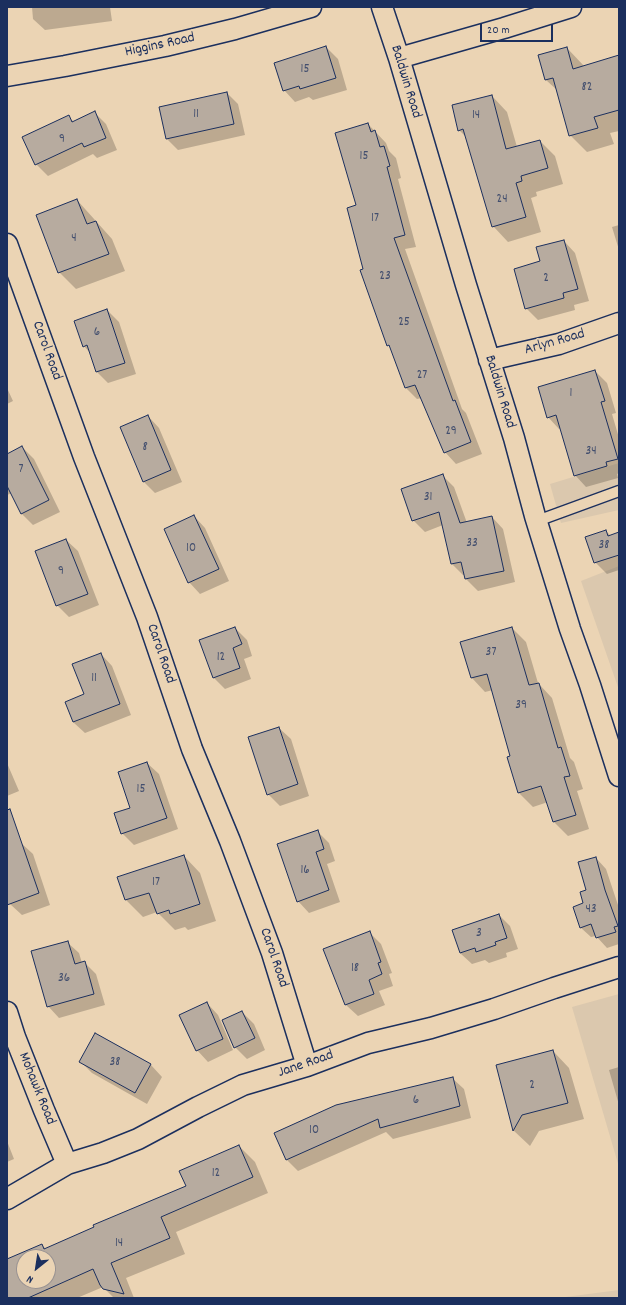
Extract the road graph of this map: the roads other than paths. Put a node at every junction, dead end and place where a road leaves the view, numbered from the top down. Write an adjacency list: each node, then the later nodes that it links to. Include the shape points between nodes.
1 (311, 7): 5 (street, Higgins Road, via 235,30 165,46)
2 (382, 7): 4 (street, Baldwin Road)
3 (571, 7): 4 (street)
4 (399, 58): 8 (street, Baldwin Road)
5 (7, 76)
6 (7, 244): 14 (street, Carol Road, via 84,457 147,617 192,749 272,953)
7 (619, 323): 8 (street, Arlyn Road, via 559,344)
8 (489, 360): 10 (street, Baldwin Road)
9 (619, 491): 10 (lane)
10 (537, 521): 11 (street, Baldwin Road)
11 (619, 776)
12 (618, 969): 14 (street, Jane Road, via 431,1028 368,1043)
13 (7, 1012): 15 (street, Mohawk Road, via 38,1096)
14 (307, 1066): 15 (street, Jane Road, via 243,1085 138,1139)
15 (67, 1164): 16 (street, Jane Road)
16 (7, 1199)

